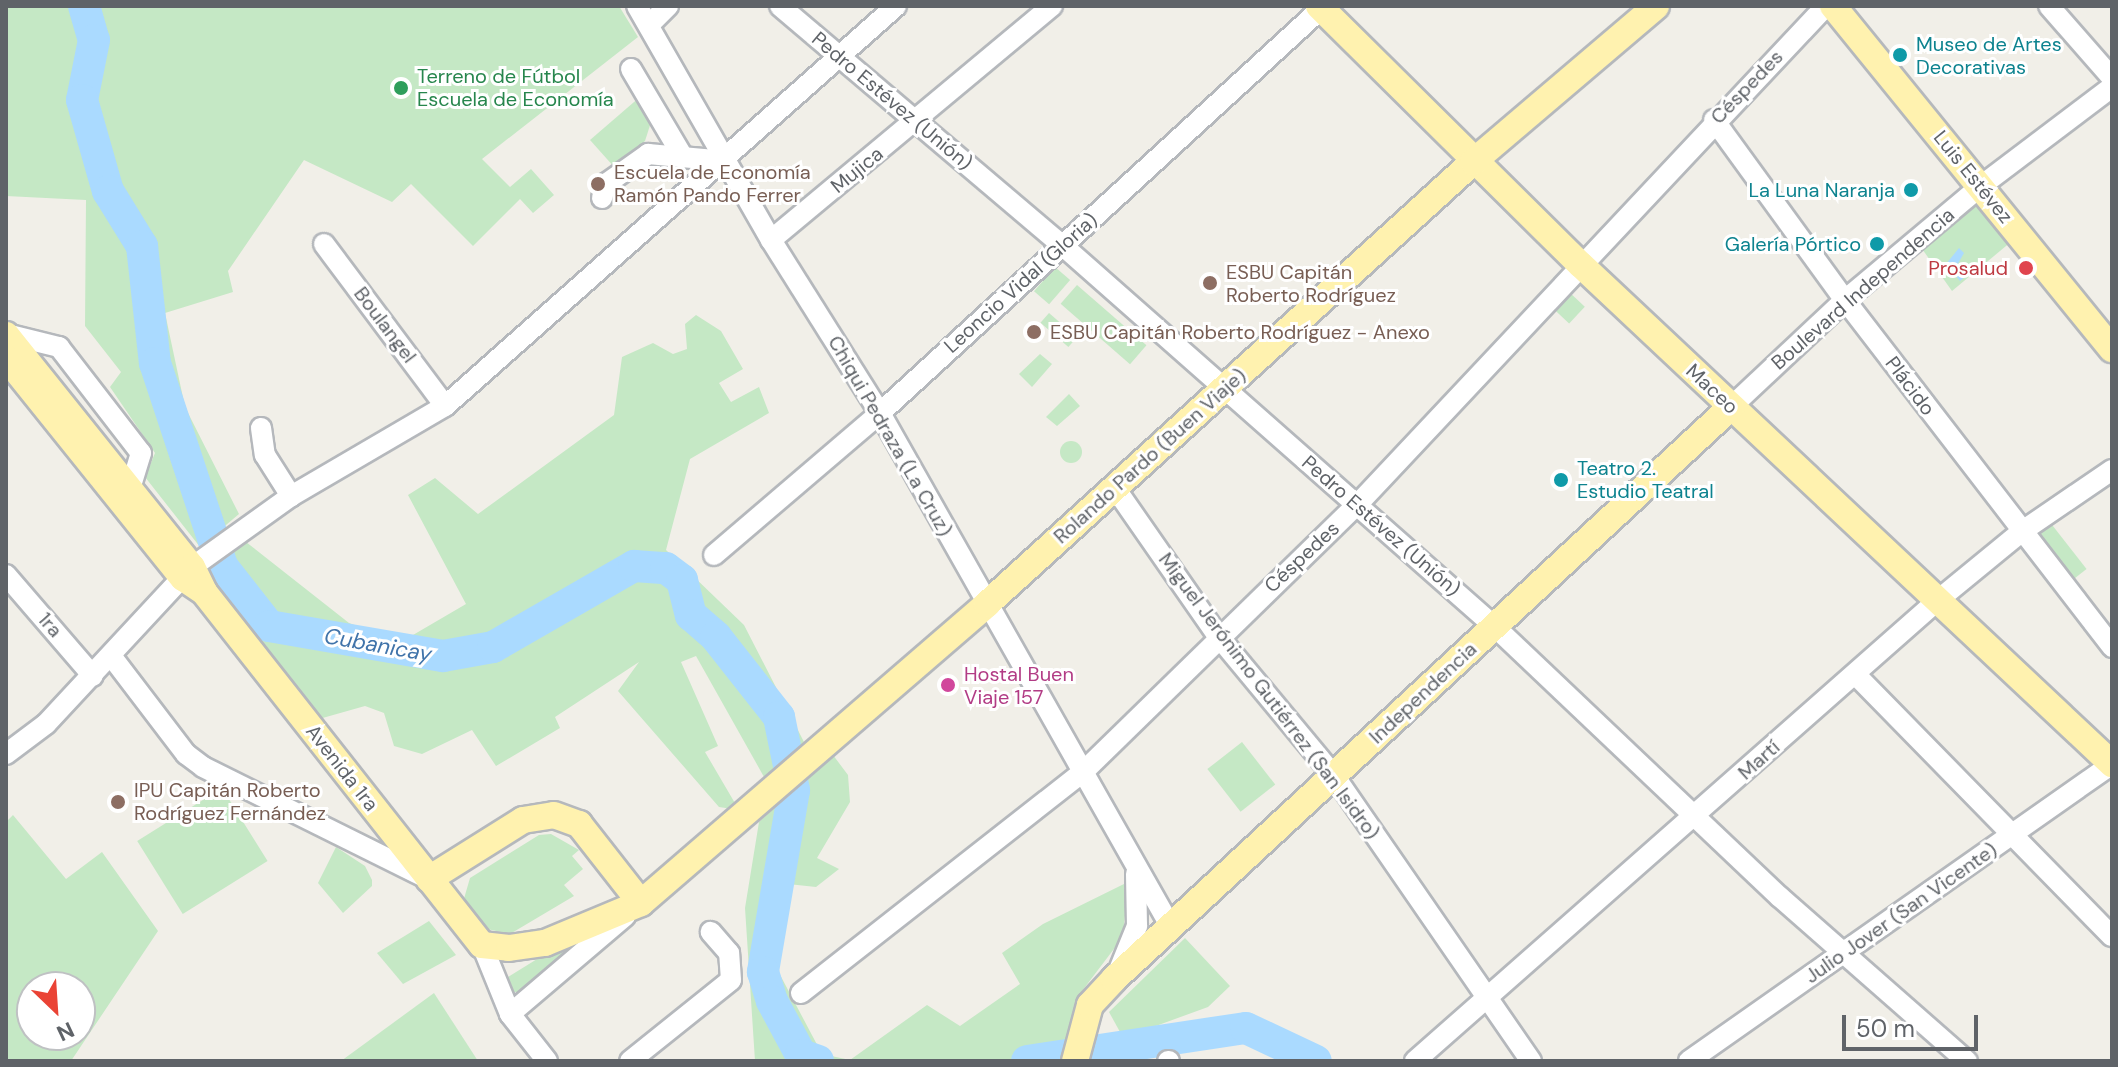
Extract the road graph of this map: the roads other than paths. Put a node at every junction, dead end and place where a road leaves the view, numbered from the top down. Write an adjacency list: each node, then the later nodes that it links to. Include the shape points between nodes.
1 (637, 6): 11 (street, Chiqui Pedraza (La Cruz))
2 (668, 6): 11 (street)
3 (780, 6): 12 (street, Pedro Estévez (Unión))
4 (896, 6): 12 (street)
5 (1052, 6): 17 (street, Mujica)
6 (1656, 6): 20 (main road, Rolando Pardo (Buen Viaje))
7 (1826, 6): 16 (street, Céspedes)
8 (1833, 6): 21 (main road, Luis Estévez)
9 (2049, 6): 14 (street)
10 (1321, 7): 20 (main road, Maceo); 25 (street, Leoncio Vidal (Gloria))
11 (649, 25): 19 (street, Chiqui Pedraza (La Cruz))
12 (840, 58): 17 (street, Pedro Estévez (Unión)); 19 (street)
13 (631, 69): 18 (street)
14 (2112, 78)
15 (2112, 87): 21 (street, Boulevard Independencia)
16 (1714, 120): 26 (street, Céspedes); 27 (street, Plácido)
17 (916, 121): 23 (street, Mujica); 25 (street, Pedro Estévez (Unión))
18 (683, 157): 19 (street); 22 (street, via 636,159 606,184)
19 (726, 161): 23 (street, Chiqui Pedraza (La Cruz)); 32 (street)
20 (1473, 162): 26 (main road, Maceo); 31 (main road, Rolando Pardo (Buen Viaje))
21 (1981, 186): 27 (street, Boulevard Independencia); 29 (main road, Luis Estévez)
22 (602, 198)
23 (771, 240): 34 (street, Chiqui Pedraza (La Cruz))
24 (324, 244): 32 (street, Boulangel)
25 (1062, 245): 31 (street, Pedro Estévez (Unión)); 34 (street, Leoncio Vidal (Gloria))
26 (1581, 265): 33 (main road, Maceo); 39 (street, Céspedes)
27 (1845, 300): 33 (street, Boulevard Independencia); 40 (street, Plácido)
28 (6, 335): 42 (main road, Avenida 1ra)
29 (2112, 349)
30 (6, 358): 42 (main road, Avenida 1ra)
31 (1224, 388): 37 (main road, Rolando Pardo (Buen Viaje)); 39 (street, Pedro Estévez (Unión))
32 (445, 406): 38 (street)
33 (1731, 407): 44 (main road, Maceo); 46 (main road, Independencia)
34 (880, 413): 41 (street, Leoncio Vidal (Gloria)); 45 (street, Chiqui Pedraza (La Cruz))
35 (261, 428): 38 (street, via 265,455)
36 (2112, 470): 40 (street, Martí)
37 (1115, 488): 45 (main road, Rolando Pardo (Buen Viaje)); 47 (street, Miguel Jerónimo Gutiérrez (San Isidro))
38 (291, 496): 42 (street)
39 (1357, 505): 46 (street, Pedro Estévez (Unión)); 47 (street, Céspedes)
40 (2021, 532): 44 (street, Martí); 48 (street, Plácido)
41 (714, 555)
42 (195, 574): 49 (street); 59 (main road, Avenida 1ra)
43 (6, 575): 51 (street, 1ra)
44 (1937, 601): 50 (street, Martí); 53 (main road, Maceo)
45 (987, 604): 54 (street, Chiqui Pedraza (La Cruz)); 60 (main road, Rolando Pardo (Buen Viaje))
46 (1494, 626): 55 (main road, Independencia); 56 (street, Pedro Estévez (Unión))
47 (1218, 636): 54 (street, Céspedes); 55 (street, Miguel Jerónimo Gutiérrez (San Isidro))
48 (2112, 647)
49 (112, 657): 51 (street); 59 (street, via 186,754 203,767)
50 (1855, 674): 56 (street, Martí); 57 (street)
51 (93, 676): 52 (street, via 46,724)
52 (6, 754)
53 (2112, 764): 57 (street, Julio Jover (San Vicente))
54 (1084, 771): 58 (street, Chiqui Pedraza (La Cruz)); 67 (street, Céspedes)
55 (1335, 777): 61 (main road, Independencia); 68 (street, Miguel Jerónimo Gutiérrez (San Isidro))
56 (1694, 818): 65 (street, Pedro Estévez (Unión)); 68 (street, Martí)
57 (2014, 832): 63 (street); 65 (street, Julio Jover (San Vicente))
58 (1136, 870): 61 (street, Chiqui Pedraza (La Cruz)); 66 (street, Chiqui Pedraza (La Cruz), via 1137,926)
59 (429, 879): 60 (main road, via 523,820 554,815 579,824); 64 (main road, Avenida 1ra)
60 (641, 903): 64 (main road, Rolando Pardo (Buen Viaje), via 545,943); 69 (street)
61 (1172, 929): 66 (main road, Independencia)
62 (711, 932): 71 (street, via 729,953 731,980)
63 (2112, 936)
64 (482, 945): 69 (street)
65 (1843, 955): 75 (street, Julio Jover (San Vicente)); 76 (street, Pedro Estévez (Unión))
66 (1114, 979): 72 (main road, Independencia, via 1090,1005)
67 (801, 993)
68 (1488, 1000): 73 (street, Martí); 74 (street, Miguel Jerónimo Gutiérrez (San Isidro))
69 (510, 1014): 70 (street)
70 (547, 1061)
71 (630, 1061)
72 (1075, 1061)
73 (1415, 1061)
74 (1531, 1061)
75 (1689, 1061)
76 (1967, 1061)

